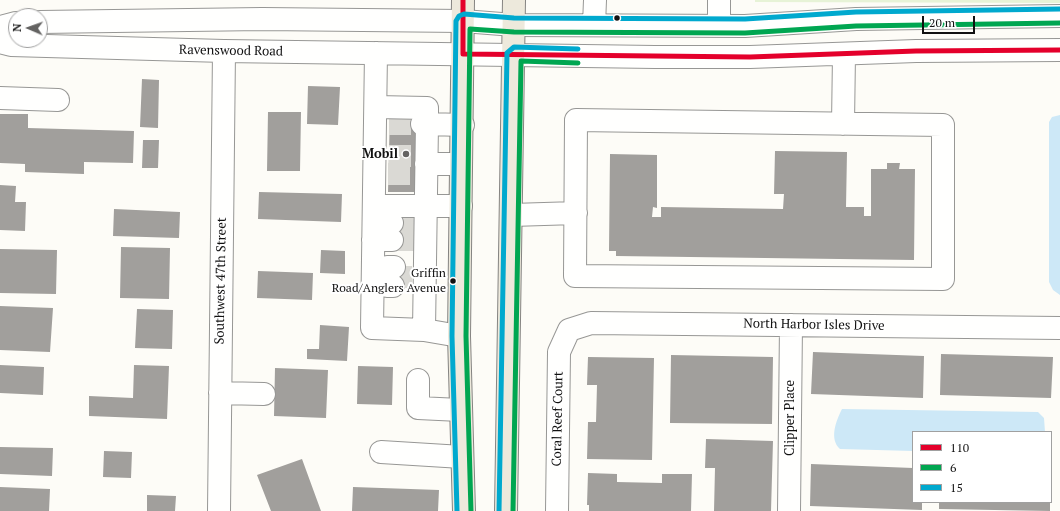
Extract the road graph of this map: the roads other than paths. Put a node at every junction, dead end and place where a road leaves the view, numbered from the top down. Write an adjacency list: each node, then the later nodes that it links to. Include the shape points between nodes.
1 (514, 0): 7 (main road)
2 (595, 0): 8 (street)
3 (719, 0): 9 (street)
4 (463, 10): 6 (street, via 254,19); 7 (street); 14 (main road)
5 (1060, 16): 9 (street, via 884,18)
6 (48, 22)
7 (514, 25): 8 (street); 15 (main road)
8 (594, 25): 9 (street)
9 (719, 26)
10 (0, 42): 12 (street, Ravenswood Road, via 11,45)
11 (1060, 50): 16 (street, Ravenswood Road)
12 (224, 51): 13 (street, Ravenswood Road); 37 (street, Southwest 47th Street)
13 (376, 53): 14 (street, Ravenswood Road); 19 (street)
14 (463, 54): 15 (street, Ravenswood Road); 22 (main road)
15 (514, 54): 16 (street, Ravenswood Road, via 750,57); 27 (main road)
16 (844, 54): 21 (street)
17 (0, 98): 18 (street)
18 (58, 100)
19 (380, 118): 20 (street, via 426,108); 28 (street)
20 (424, 124): 22 (street); 24 (street)
21 (843, 124): 26 (street, via 576,120); 26 (street, via 943,125 943,279 575,276)
22 (462, 125): 23 (main road)
23 (461, 164): 24 (street); 25 (main road)
24 (424, 165): 29 (street)
25 (461, 206): 29 (street); 35 (main road)
26 (576, 213): 27 (street)
27 (512, 215): 44 (main road)
28 (381, 226): 29 (street); 30 (street)
29 (421, 227): 30 (street)
30 (402, 277): 33 (street); 33 (street, via 372,328)
31 (791, 325): 32 (street, North Harbor Isles Drive); 34 (street, North Harbor Isles Drive, via 591,323); 46 (street, Clipper Place)
32 (1060, 328)
33 (424, 330): 35 (street)
34 (569, 330): 45 (street, Coral Reef Court, via 559,352)
35 (459, 336): 39 (main road)
36 (418, 380): 39 (street, via 418,408)
37 (220, 394): 38 (street); 42 (street, Southwest 47th Street)
38 (264, 394)
39 (460, 410): 41 (main road)
40 (380, 452): 41 (street)
41 (462, 457): 43 (main road)
42 (219, 511)
43 (464, 511)
44 (506, 511)
45 (557, 511)
46 (789, 511)

